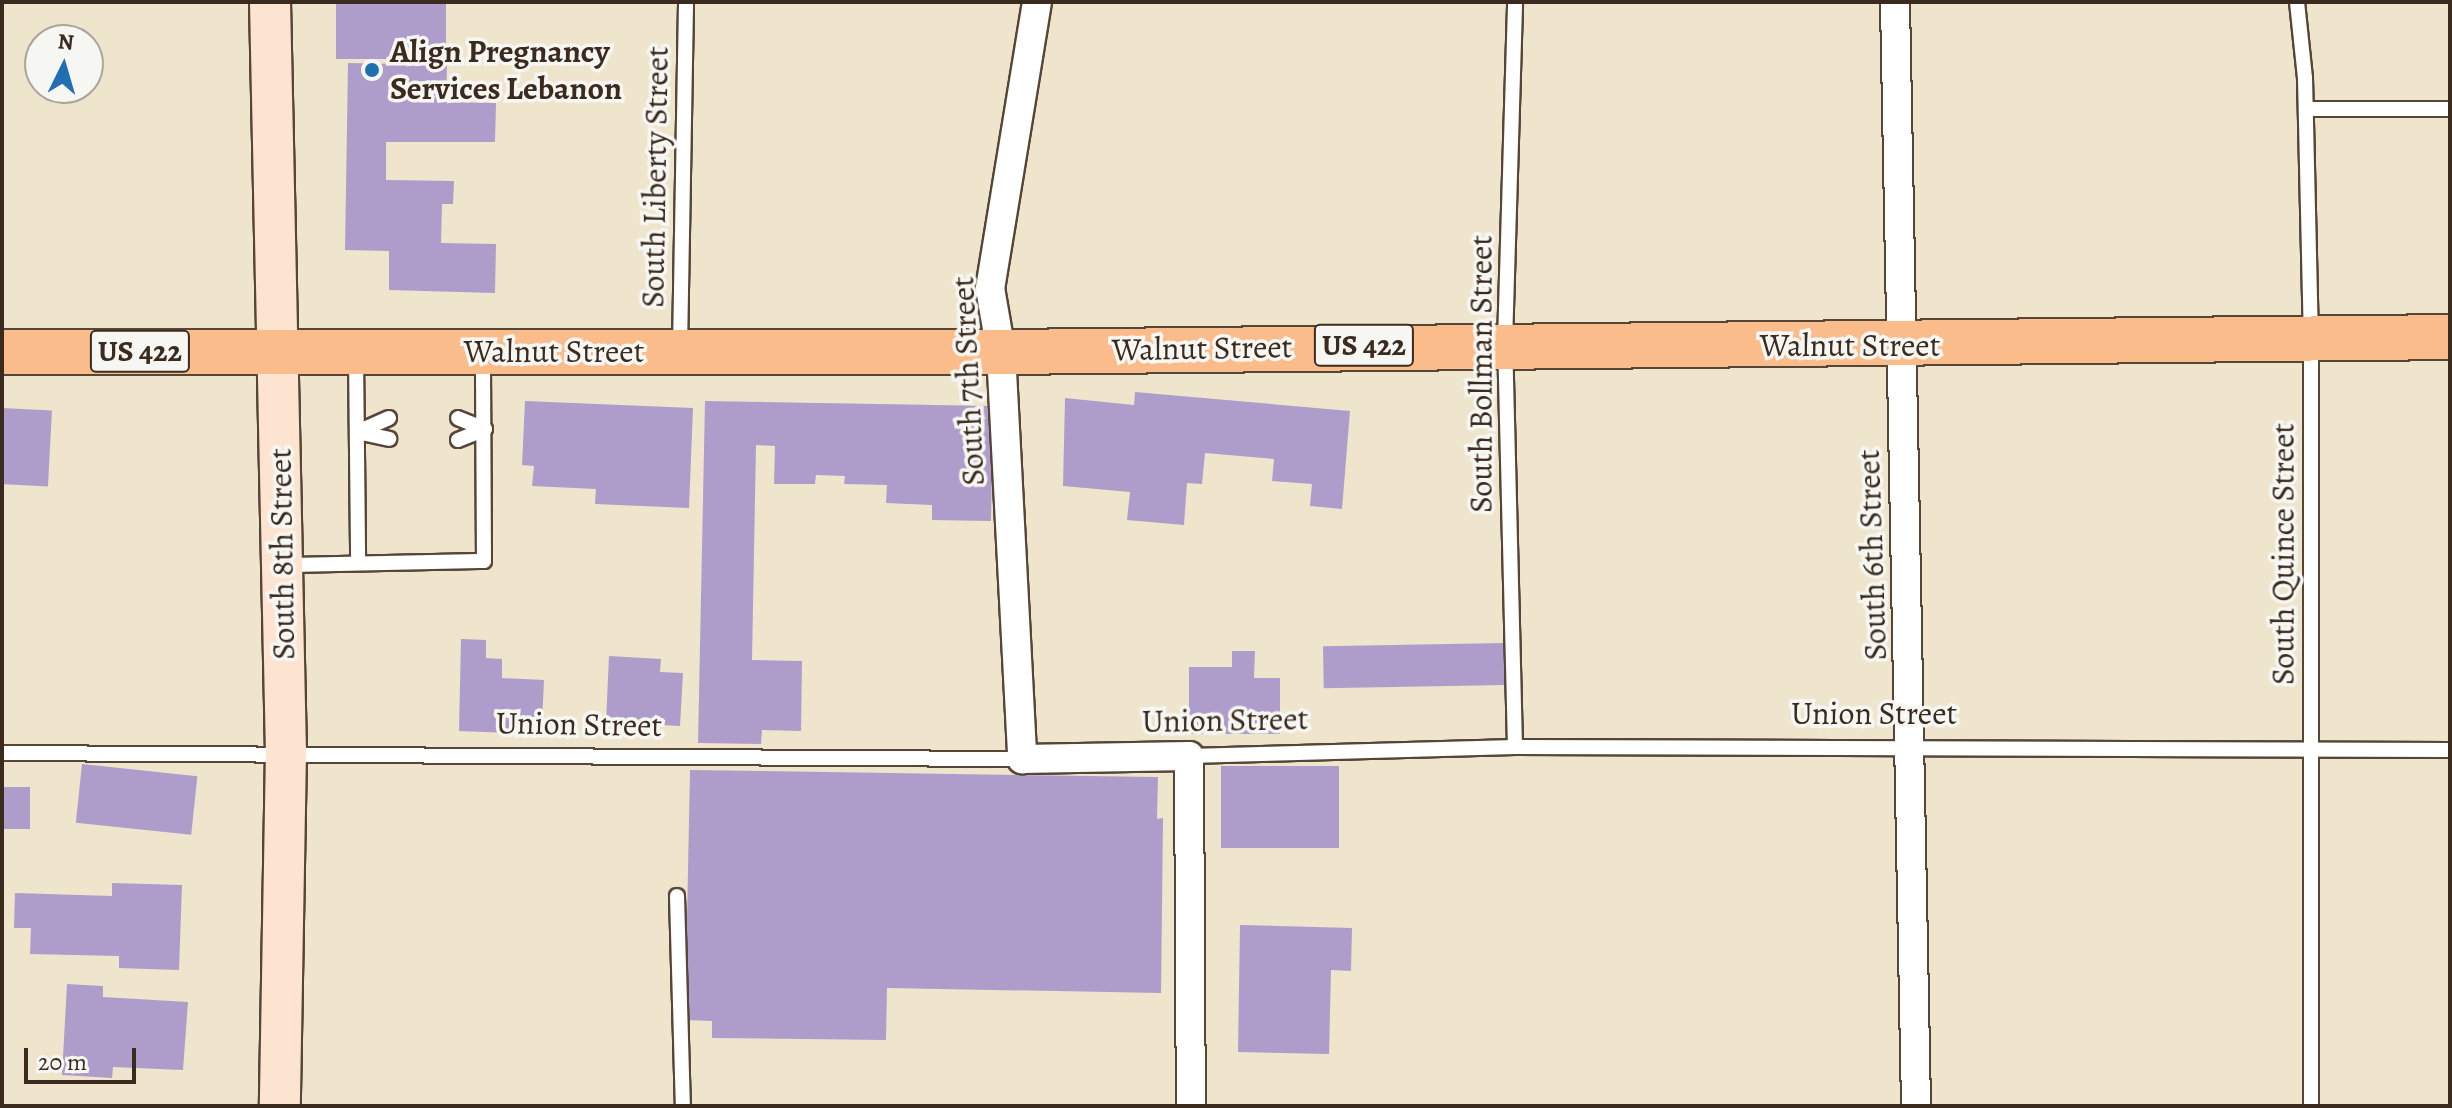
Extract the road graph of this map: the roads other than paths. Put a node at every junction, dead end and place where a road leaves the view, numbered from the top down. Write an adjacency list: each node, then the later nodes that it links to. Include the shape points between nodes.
1 (270, 2): 13 (street, South 8th Street)
2 (686, 2): 17 (lane, South Liberty Street)
3 (1037, 2): 18 (street, South 7th Street, via 990,288)
4 (1515, 2): 11 (lane, South Bollman Street)
5 (1895, 2): 12 (street, South 6th Street)
6 (2297, 2): 7 (lane, South Quince Street)
7 (2306, 109): 8 (lane); 9 (lane, South Quince Street)
8 (2450, 109)
9 (2311, 336): 10 (highway, Walnut Street / US 422); 12 (highway, Walnut Street / US 422); 29 (lane, South Quince Street)
10 (2450, 337)
11 (1505, 343): 12 (highway, Walnut Street / US 422); 18 (highway, Walnut Street / US 422); 27 (lane, South Bollman Street)
12 (1900, 346): 28 (street, South 6th Street)
13 (278, 349): 14 (highway, Walnut Street / US 422); 16 (highway, Walnut Street / US 422); 26 (street, South 8th Street)
14 (356, 349): 15 (highway, Walnut Street / US 422); 22 (lane)
15 (483, 351): 17 (highway, Walnut Street / US 422); 21 (lane)
16 (2, 352)
17 (680, 352): 18 (highway, Walnut Street / US 422)
18 (1001, 352): 34 (street, South 7th Street)
19 (389, 418): 22 (lane)
20 (458, 418): 21 (lane)
21 (485, 429): 24 (lane); 25 (lane, via 484,561)
22 (357, 432): 23 (lane); 25 (lane)
23 (389, 439)
24 (458, 440)
25 (358, 563): 26 (lane)
26 (282, 565): 31 (street, South 8th Street)
27 (1515, 747): 28 (lane, Union Street); 33 (lane, Union Street)
28 (1911, 747): 29 (lane, Union Street); 39 (street, South 6th Street)
29 (2312, 750): 30 (lane, Union Street); 40 (lane, South Quince Street)
30 (2450, 750)
31 (286, 751): 32 (lane, Union Street); 34 (lane, Union Street, via 639,760); 36 (street, South 8th Street)
32 (2, 753)
33 (1189, 756): 34 (street, Union Street); 38 (street)
34 (1022, 759)
35 (677, 896): 37 (lane)
36 (280, 1106)
37 (683, 1106)
38 (1191, 1106)
39 (1916, 1106)
40 (2311, 1106)

